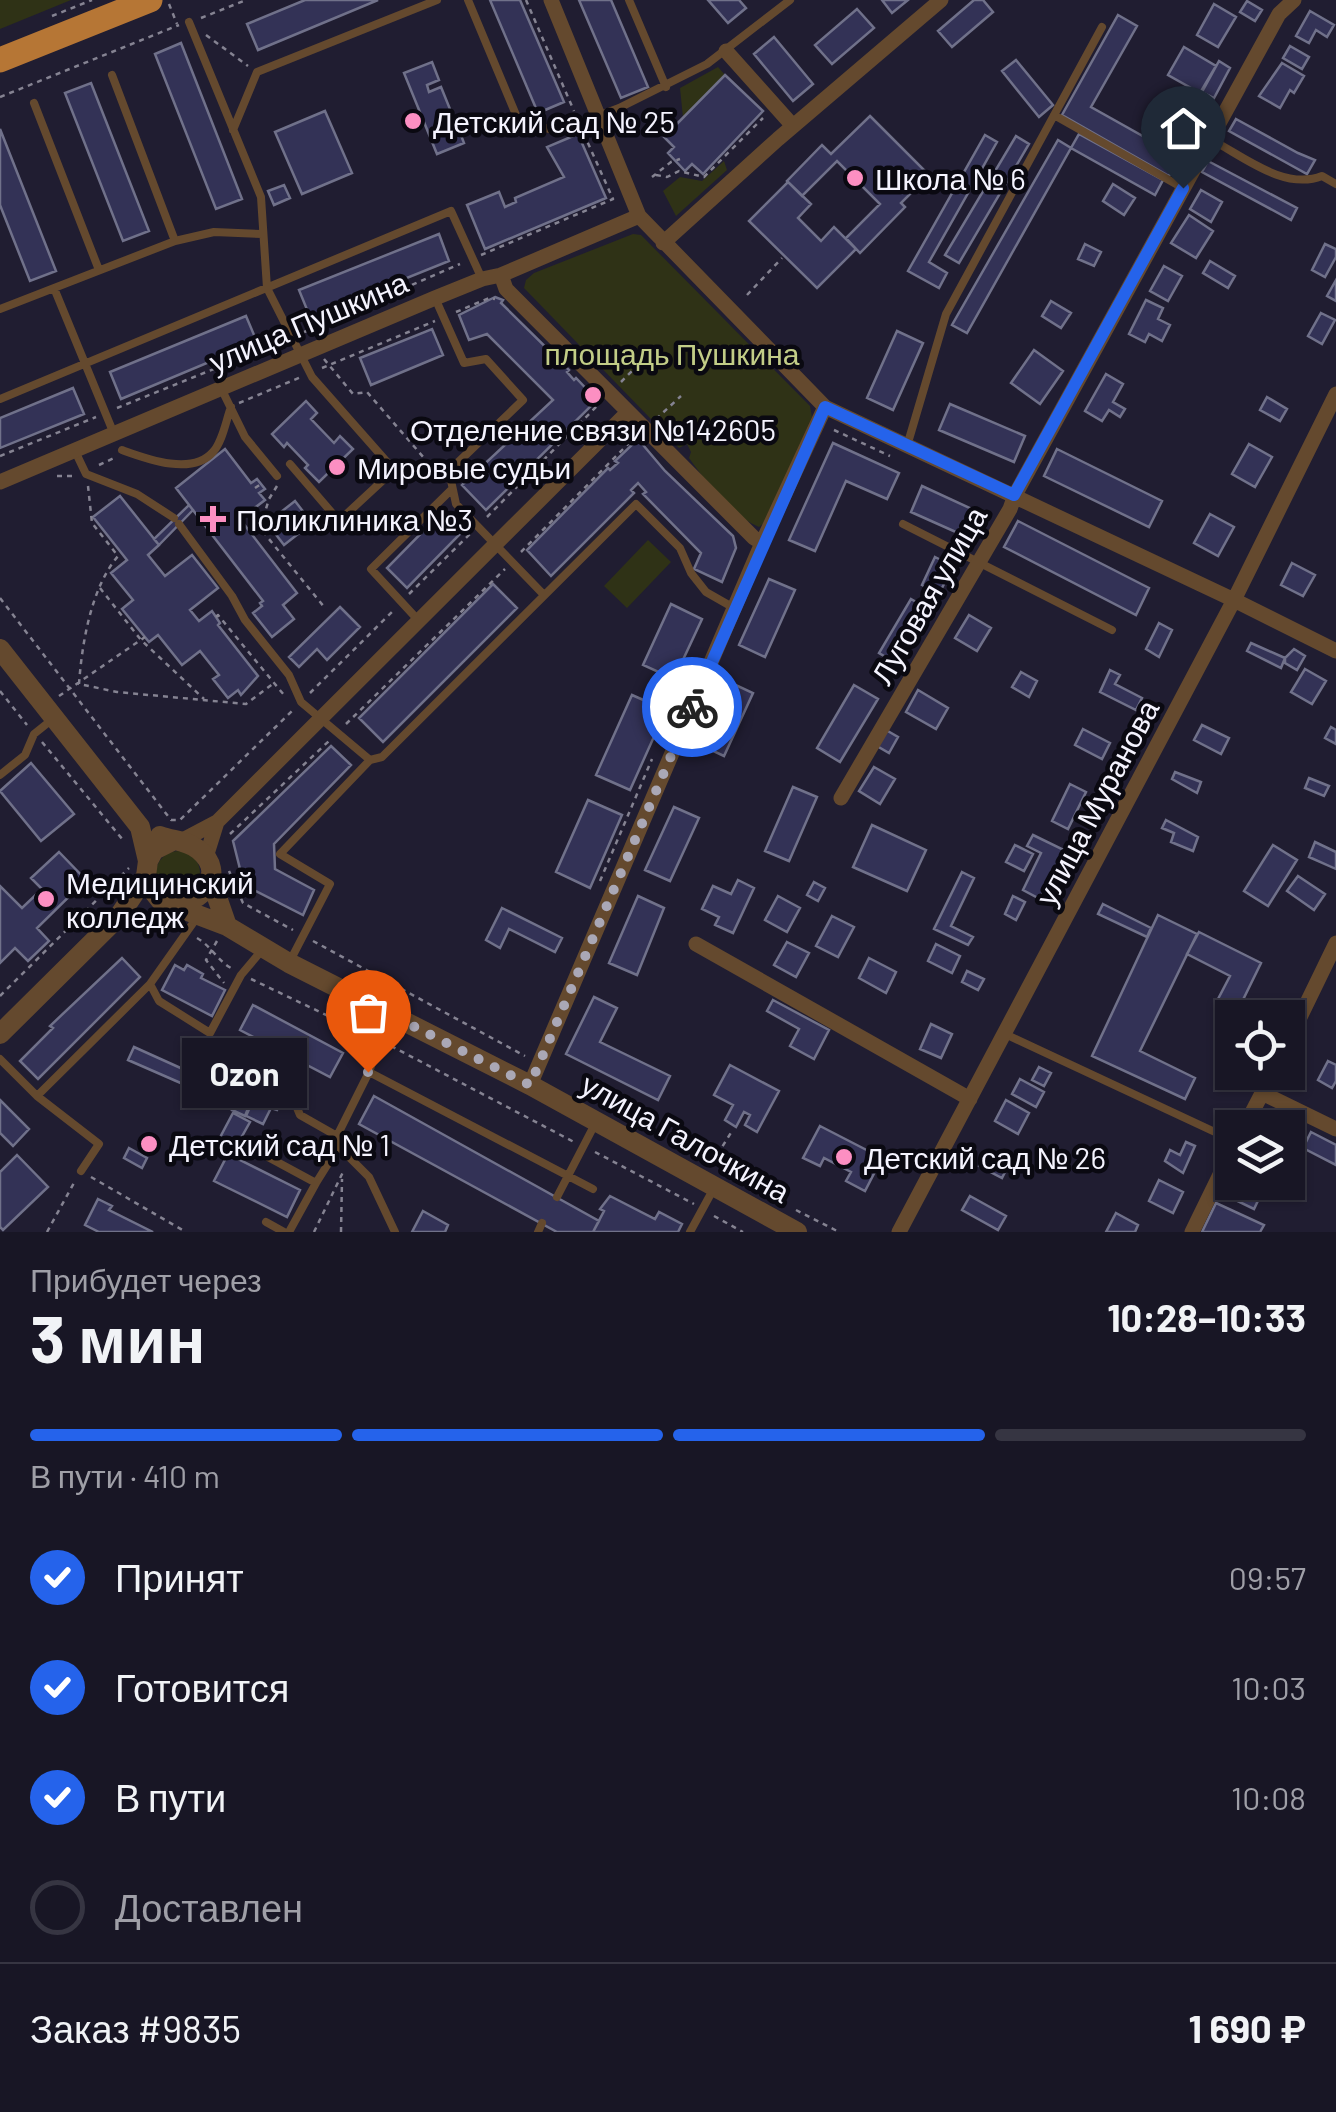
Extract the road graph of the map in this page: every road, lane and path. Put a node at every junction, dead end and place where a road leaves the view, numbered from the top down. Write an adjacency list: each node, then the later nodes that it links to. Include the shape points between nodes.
1 (150, 0): 16 (highway)
2 (167, 0): 13 (path)
3 (246, 0): 12 (path)
4 (437, 0): 17 (lane)
5 (468, 0): 25 (lane, via 519,122 558,131)
6 (526, 0): 25 (path)
7 (551, 0): 23 (street)
8 (628, 0): 19 (lane)
9 (790, 0): 15 (lane)
10 (941, 0): 26 (street)
11 (1294, 0): 28 (street, Луговая улица, via 1279,14)
12 (189, 22): 13 (path); 17 (path); 27 (lane)
13 (178, 26): 20 (path)
14 (1102, 27): 22 (lane)
15 (726, 51): 19 (lane); 26 (street)
16 (0, 60)
17 (256, 72): 27 (lane)
18 (112, 75): 34 (lane)
19 (666, 87): 23 (lane)
20 (0, 96)
21 (34, 103): 38 (lane)
22 (1054, 115): 31 (lane); 65 (lane, via 946,314)
23 (599, 116): 25 (lane); 32 (street)
24 (764, 116): 29 (path, via 704,177 678,171 654,176)
25 (579, 123): 36 (path, via 614,199)
26 (794, 126): 35 (street)
27 (233, 130): 33 (lane, via 261,197)
28 (1210, 139): 30 (lane, via 1288,180 1322,176); 31 (street, Луговая улица)
29 (680, 159)
30 (1336, 184)
31 (1183, 188): 78 (street, Луговая улица)
32 (640, 216): 35 (street); 39 (street, улица Пушкина)
33 (262, 234): 34 (lane, via 214,232); 42 (lane)
34 (175, 241): 38 (lane)
35 (663, 243): 60 (street)
36 (472, 258): 40 (lane); 42 (lane, via 451,211); 48 (path)
37 (782, 258): 43 (path)
38 (99, 270): 41 (lane)
39 (500, 275): 40 (street, улица Пушкина); 55 (street)
40 (482, 279): 44 (street, улица Пушкина)
41 (54, 288): 46 (lane); 51 (lane)
42 (267, 288): 48 (lane); 51 (lane)
43 (747, 295)
44 (434, 298): 47 (lane); 49 (street, улица Пушкина)
45 (494, 299): 47 (path)
46 (0, 309)
47 (443, 317): 52 (path); 77 (lane, via 464,363 486,359 523,400 449,471)
48 (290, 338): 49 (lane); 62 (path)
49 (307, 352): 52 (path); 53 (lane); 54 (street, улица Пушкина)
50 (643, 360): 55 (path)
51 (85, 364): 58 (lane); 62 (lane)
52 (329, 365): 53 (path); 77 (path, via 353,394 367,392)
53 (310, 374): 59 (path); 70 (lane, via 394,470 339,521)
54 (222, 388): 59 (lane); 64 (street, улица Пушкина)
55 (610, 393): 61 (street)
56 (1336, 394): 87 (street, улица Муранова)
57 (681, 396): 63 (path)
58 (0, 400)
59 (231, 407): 66 (lane, via 218,444 200,461 176,464); 73 (lane, via 245,438)
60 (825, 407): 65 (street); 80 (street)
61 (628, 412): 63 (street); 81 (street)
62 (106, 413): 64 (lane); 68 (path)
63 (646, 430): 80 (street); 83 (path)
64 (114, 434): 67 (street, улица Пушкина)
65 (907, 446): 78 (street)
66 (122, 450)
67 (75, 451): 71 (lane); 74 (street, улица Пушкина)
68 (0, 456)
69 (113, 459): 71 (path)
70 (290, 464)
71 (86, 473): 72 (path); 84 (path, via 92,524 118,556); 103 (lane, via 137,494 176,521 289,675 300,702)
72 (54, 476)
73 (278, 480): 88 (path, via 260,528)
74 (0, 482)
75 (261, 484): 76 (path)
76 (256, 488)
77 (451, 490): 81 (lane); 91 (lane, via 371,569)
78 (1014, 495): 82 (street, Луговая улица); 87 (street)
79 (903, 524): 82 (lane)
80 (762, 543): 89 (street)
81 (495, 546): 83 (lane); 91 (street)
82 (980, 562): 92 (lane); 108 (street, Луговая улица)
83 (510, 563): 85 (lane); 104 (path)
84 (100, 588): 93 (path); 97 (path)
85 (544, 596): 89 (lane, via 636,504 680,548 706,592); 106 (lane, via 382,757)
86 (0, 598): 98 (path)
87 (1234, 600): 95 (street); 132 (street, улица Муранова)
88 (325, 608)
89 (734, 608): 135 (street)
90 (216, 617): 96 (path)
91 (420, 621): 103 (street)
92 (1112, 630)
93 (143, 639): 97 (path); 100 (path)
94 (0, 649): 102 (street)
95 (1336, 651)
96 (274, 683): 100 (path, via 246,704); 101 (path)
97 (79, 684): 98 (path); 100 (path)
98 (70, 687): 102 (path); 111 (path)
99 (0, 690): 105 (path)
100 (205, 700)
101 (292, 704)
102 (50, 712): 105 (lane); 110 (street)
103 (322, 718): 104 (lane); 109 (street)
104 (338, 732): 106 (lane); 112 (path, via 229,834)
105 (34, 734): 107 (lane, via 25,755); 113 (path)
106 (370, 760): 119 (lane, via 280,854 330,884)
107 (0, 775)
108 (841, 798)
109 (216, 822): 111 (street); 114 (street)
110 (140, 826): 111 (street); 113 (street)
111 (178, 834): 113 (street); 114 (street)
112 (226, 845)
113 (141, 861): 115 (street, via 149,886); 116 (street); 128 (path)
114 (214, 866): 115 (street, via 197,899); 118 (street); 119 (path, via 242,903)
115 (167, 902): 116 (street); 117 (street, улица Галочкина)
116 (119, 916): 131 (street)
117 (193, 924): 118 (street, улица Галочкина); 122 (path); 126 (lane)
118 (227, 926): 123 (street, улица Галочкина)
119 (303, 935): 124 (lane); 135 (path)
120 (696, 944): 142 (street)
121 (1336, 944): 129 (street)
122 (213, 947): 125 (path, via 220,962); 127 (path, via 206,960)
123 (263, 948): 124 (street, улица Галочкина); 125 (lane)
124 (289, 963): 130 (street, улица Галочкина)
125 (241, 975): 127 (lane); 133 (path)
126 (150, 984): 127 (lane, via 158,1001 210,1033); 140 (lane)
127 (232, 992)
128 (0, 996)
129 (1305, 1007)
130 (389, 1014): 133 (lane); 137 (street, улица Галочкина)
131 (0, 1034)
132 (1004, 1034): 142 (street, улица Муранова); 146 (lane)
133 (378, 1040): 136 (lane); 148 (path)
134 (0, 1059): 140 (lane)
135 (540, 1064): 137 (street)
136 (368, 1072): 147 (lane); 153 (lane)
137 (530, 1085): 144 (street, улица Галочкина)
138 (1264, 1090): 139 (street)
139 (1262, 1094): 143 (street); 145 (street)
140 (37, 1096): 151 (lane, via 99,1144)
141 (292, 1096): 147 (lane, via 300,1115)
142 (970, 1099): 172 (street, улица Муранова)
143 (1254, 1110)
144 (596, 1121): 148 (lane); 156 (street, улица Галочкина)
145 (1336, 1129)
146 (1215, 1132)
147 (339, 1140): 150 (lane); 154 (lane)
148 (583, 1146): 153 (lane); 160 (path)
149 (255, 1150): 154 (lane)
150 (350, 1158): 152 (path); 167 (lane, via 369,1177)
151 (80, 1171): 162 (path); 163 (path)
152 (342, 1176): 165 (path); 166 (path)
153 (566, 1177): 157 (lane); 158 (lane)
154 (316, 1184): 164 (lane)
155 (1215, 1185): 173 (street)
156 (714, 1188): 160 (lane); 170 (street, улица Галочкина)
157 (593, 1190)
158 (557, 1198)
159 (791, 1208): 171 (path)
160 (702, 1209): 168 (lane); 169 (path)
161 (266, 1222): 164 (lane)
162 (47, 1232)
163 (186, 1232)
164 (286, 1232)
165 (314, 1232)
166 (341, 1232)
167 (395, 1232)
168 (690, 1232)
169 (743, 1232)
170 (797, 1232)
171 (839, 1232)
172 (899, 1232)
173 (1192, 1232)

